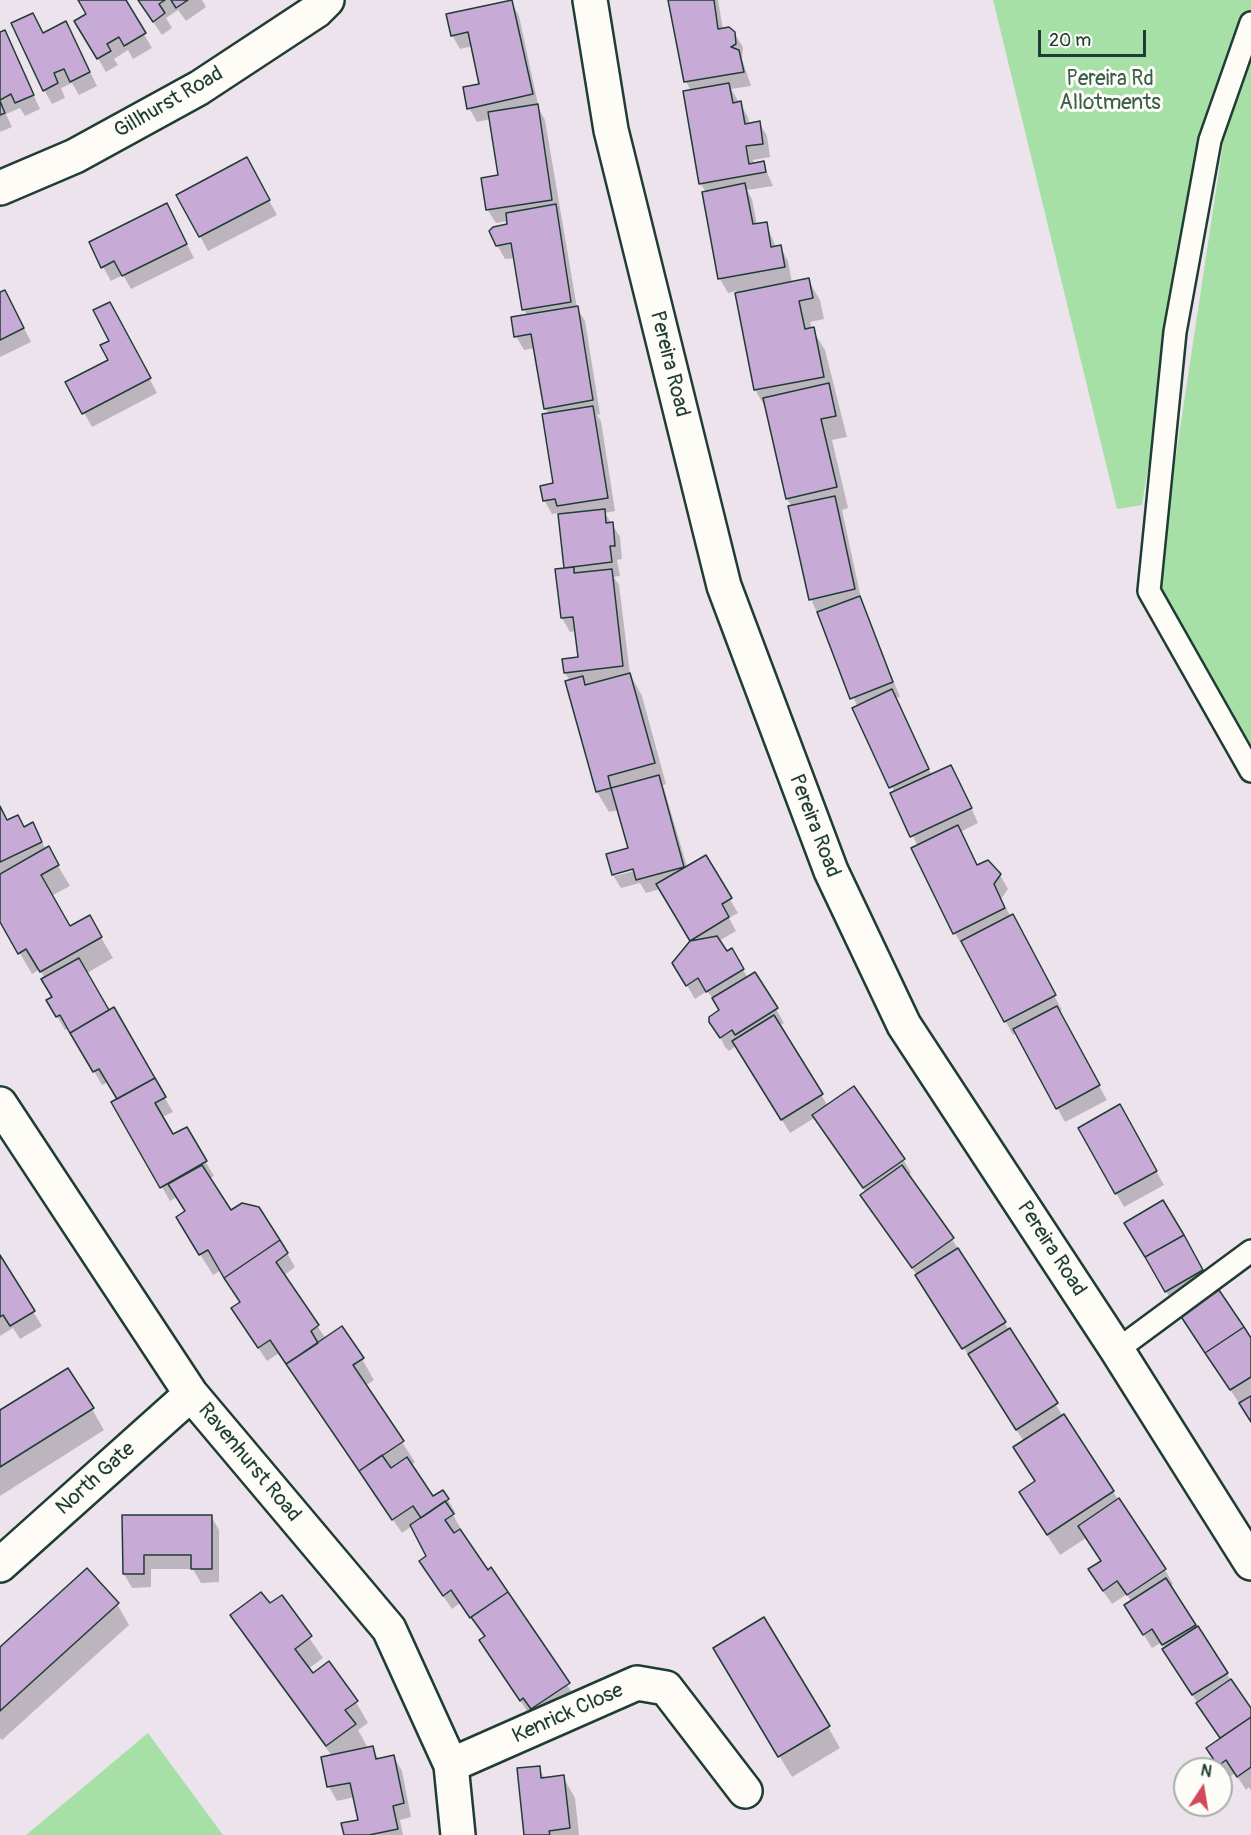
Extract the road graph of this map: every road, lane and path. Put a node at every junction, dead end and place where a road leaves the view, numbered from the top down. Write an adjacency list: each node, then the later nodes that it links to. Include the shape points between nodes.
1 (327, 0): 4 (street, Gillhurst Road, via 199,88 75,156)
2 (590, 0): 8 (street, Pereira Road, via 611,130 724,586 831,871 904,1025)
3 (1251, 23): 5 (lane, via 1210,140 1175,332 1149,591)
4 (0, 188)
5 (1251, 771)
6 (0, 1104): 9 (street, Ravenhurst Road)
7 (1251, 1251): 8 (lane)
8 (1117, 1350): 10 (street, Pereira Road)
9 (191, 1394): 11 (street, North Gate); 12 (street, Ravenhurst Road, via 389,1629)
10 (1251, 1563)
11 (0, 1565)
12 (451, 1765): 13 (street, Kenrick Close, via 638,1683 666,1688); 14 (street, Ravenhurst Road)
13 (745, 1791)
14 (458, 1835)

